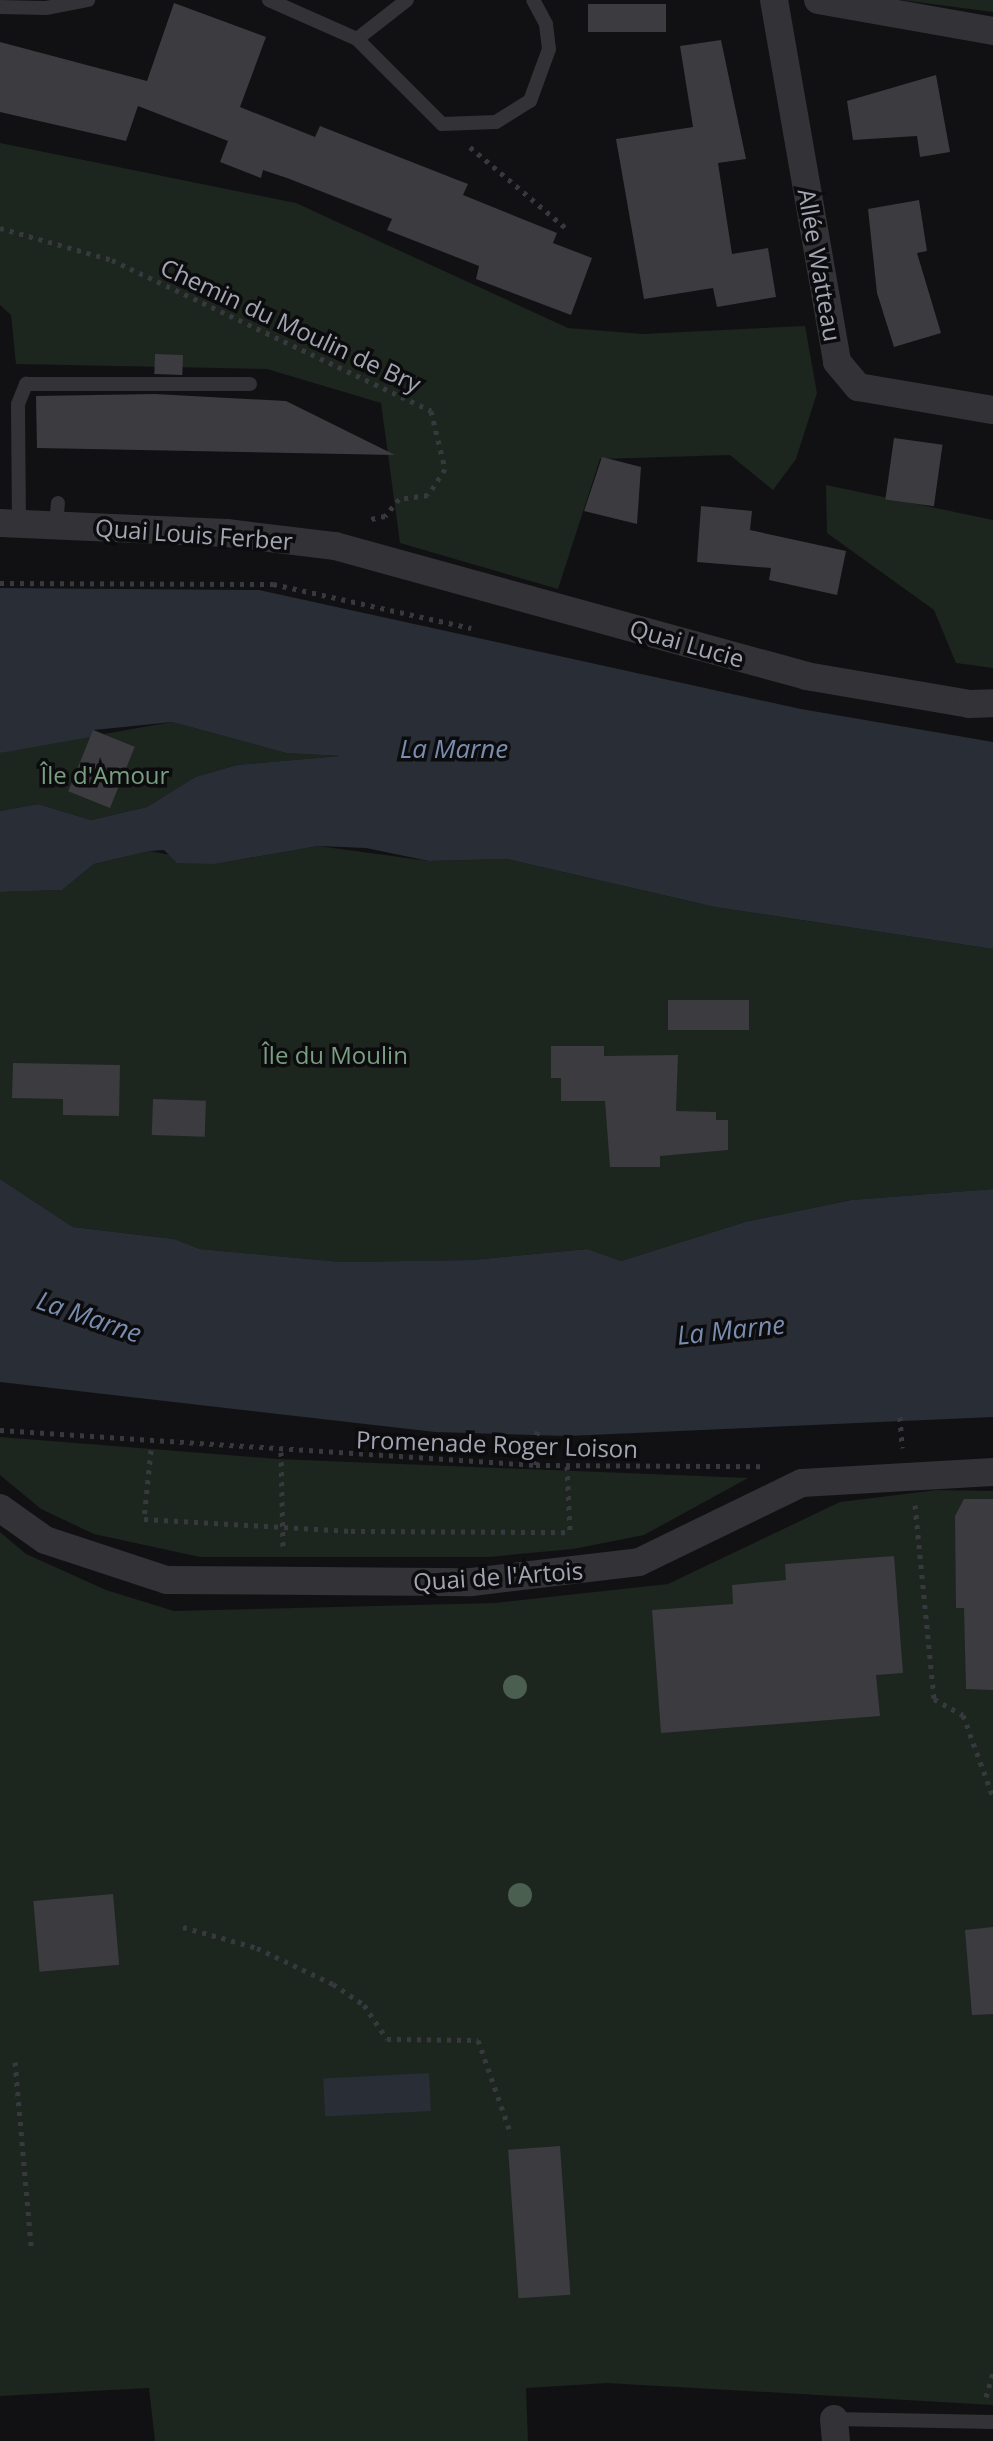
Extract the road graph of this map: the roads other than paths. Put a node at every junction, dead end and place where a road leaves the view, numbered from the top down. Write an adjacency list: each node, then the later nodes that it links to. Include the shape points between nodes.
1 (88, 0): 7 (lane, via 46,8)
2 (269, 0): 9 (lane)
3 (407, 0): 9 (lane)
4 (533, 0): 9 (lane, via 546,24 549,49 530,101 496,122 442,124)
5 (774, 0): 11 (street, Allée Watteau, via 837,362 858,387)
6 (818, 0): 8 (street)
7 (0, 7)
8 (993, 31)
9 (357, 39)
10 (250, 384): 12 (lane, via 26,384 18,404)
11 (993, 410)
12 (9, 523): 13 (street, Quai Louis Ferber, via 57,514 285,538)
13 (385, 558): 14 (street, Quai Lucie, via 806,676 969,704)
14 (993, 703)
15 (993, 1472): 16 (street, Quai de l'Artois, via 802,1483 639,1562 472,1582 167,1580 45,1540)
16 (0, 1508)
17 (993, 2422): 18 (lane)
18 (835, 2430)

